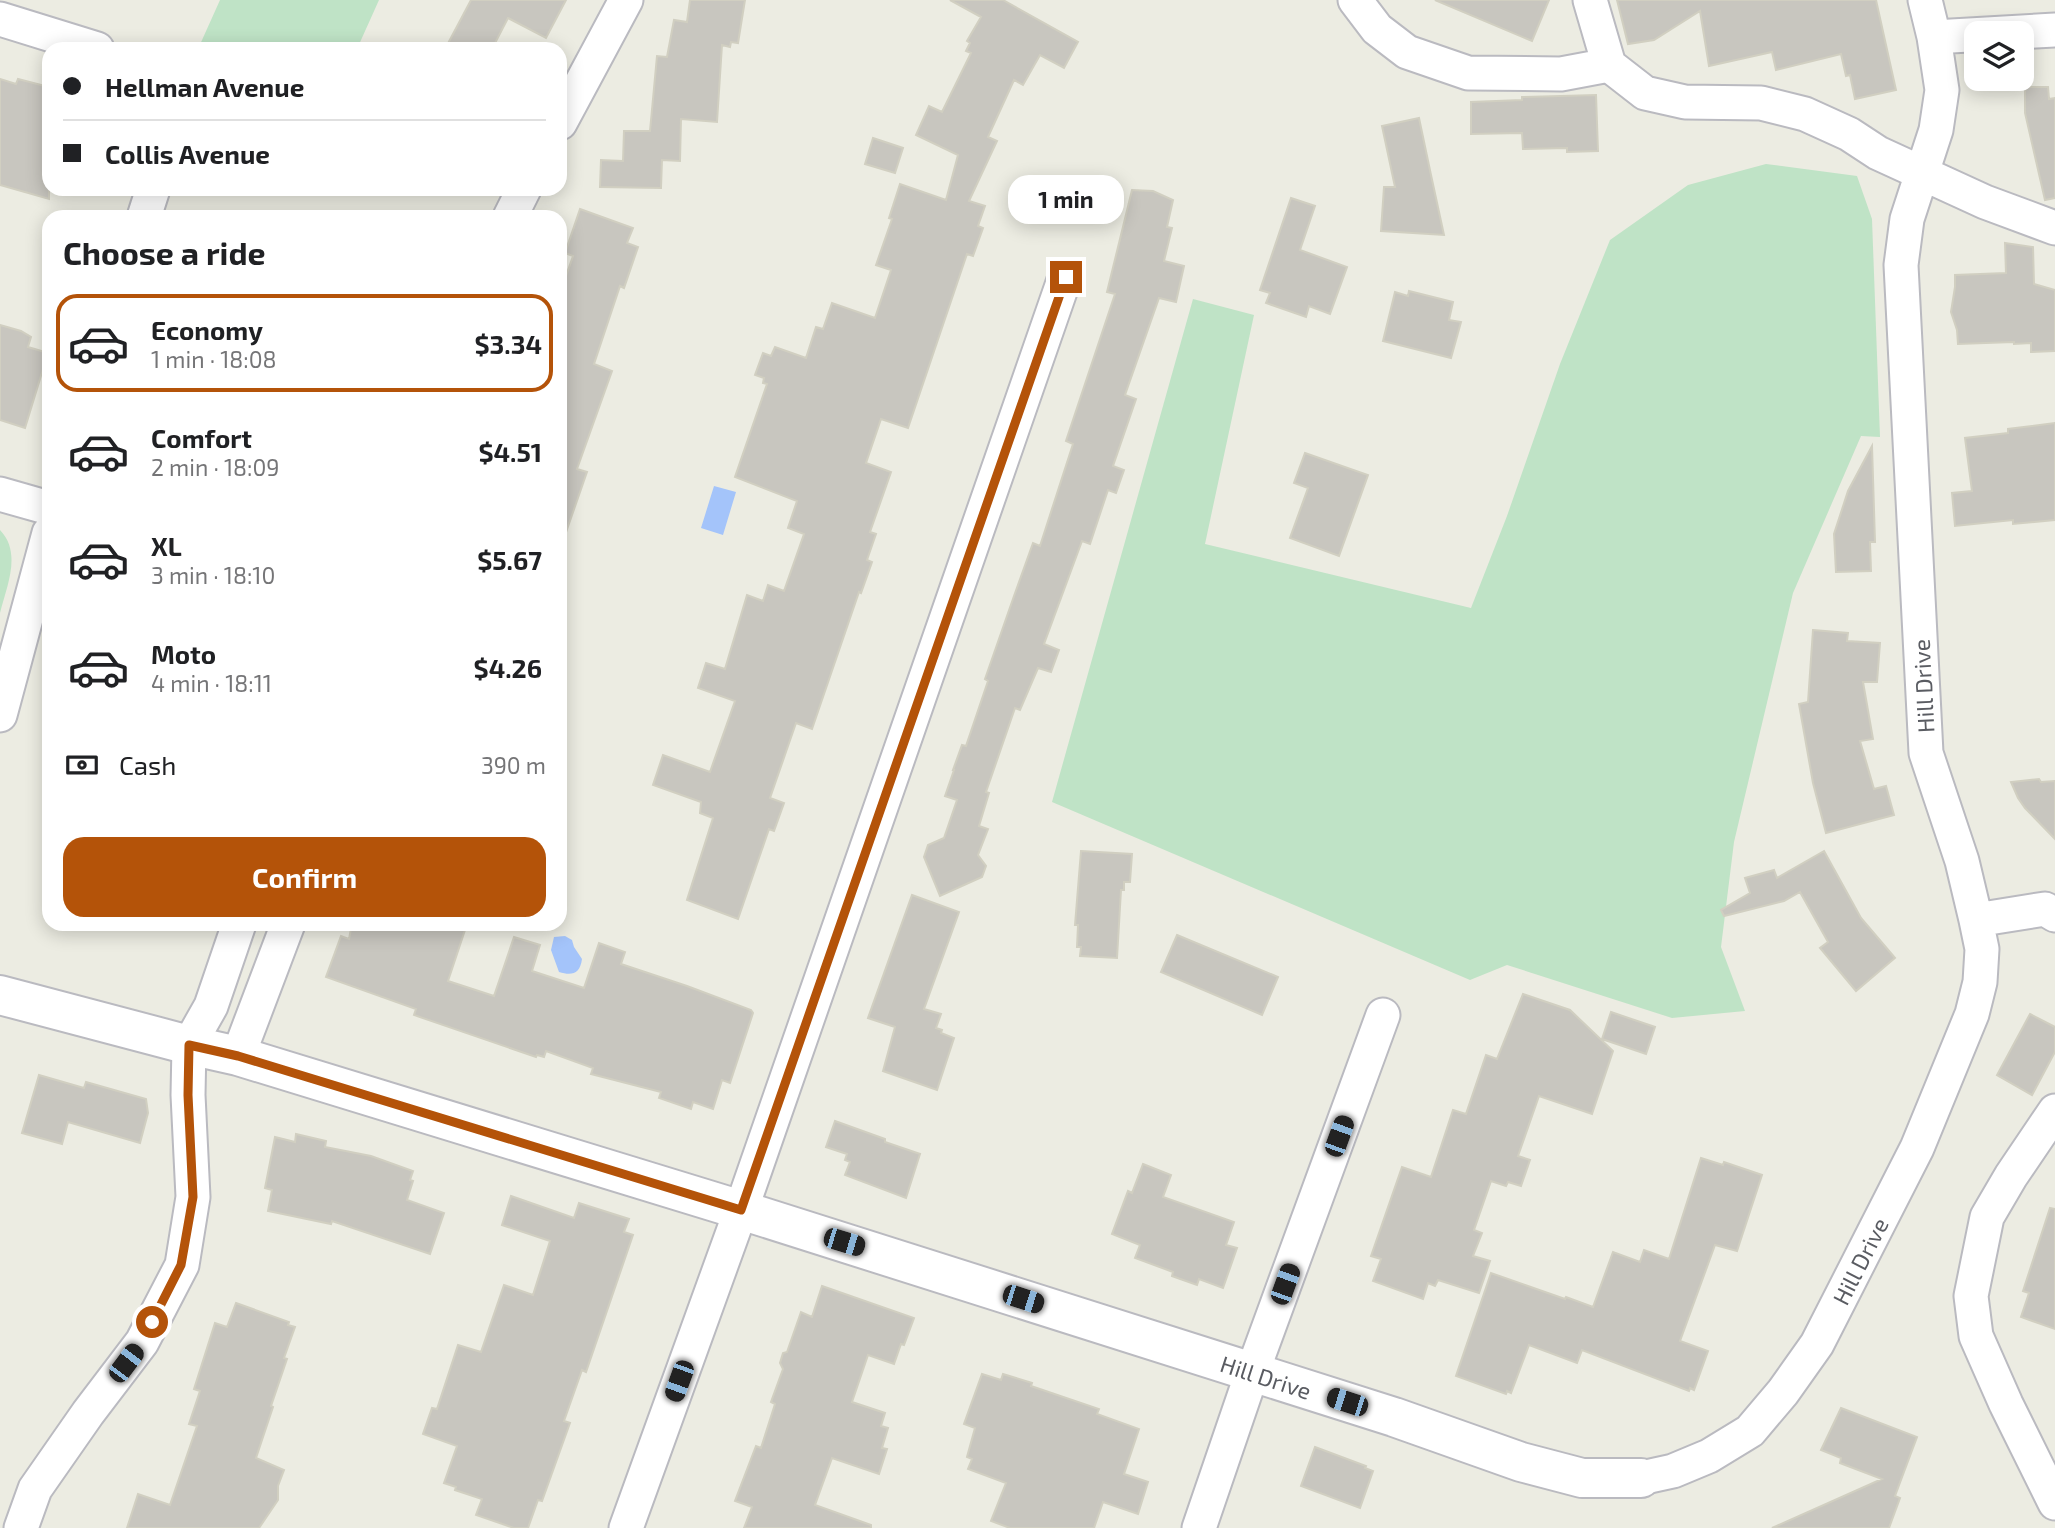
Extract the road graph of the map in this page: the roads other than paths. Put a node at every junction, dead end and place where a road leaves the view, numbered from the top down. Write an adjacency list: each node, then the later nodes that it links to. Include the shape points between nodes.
1 (626, 0): 10 (street)
2 (1355, 0): 9 (street, via 1377,29 1407,52 1468,73 1562,74)
3 (1590, 0): 9 (street)
4 (1925, 0): 7 (street, Hill Drive)
5 (0, 19): 8 (street)
6 (2055, 30): 7 (street)
7 (1934, 37): 11 (street, Hill Drive, via 1942,90 1936,130)
8 (74, 42)
9 (1609, 65): 11 (street, via 1645,93 1685,102 1761,103 1805,114)
10 (567, 110)
11 (1922, 171): 12 (street, via 1985,202); 19 (street, Hill Drive, via 1907,219 1901,265 1926,753 1962,861)
12 (2055, 228)
13 (1066, 277): 27 (street)
14 (0, 494): 15 (street)
15 (42, 506)
16 (42, 559): 17 (street)
17 (0, 715)
18 (2055, 915): 19 (street, via 2045,909)
19 (1976, 920): 29 (street, Hill Drive, via 1982,949 1972,1014 1917,1148 1817,1344 1750,1431 1672,1471)
20 (237, 931): 24 (street, via 211,1006)
21 (285, 931): 25 (street)
22 (0, 995): 24 (street, Hill Drive)
23 (1383, 1015): 28 (street)
24 (189, 1045): 25 (street, Hill Drive); 31 (street, via 193,1197 181,1265 142,1342 35,1489)
25 (238, 1056): 27 (street, Hill Drive)
26 (2055, 1111): 30 (street, via 1987,1217 1971,1296 1976,1336)
27 (741, 1210): 28 (street, Hill Drive); 32 (street)
28 (1252, 1373): 29 (street, Hill Drive, via 1521,1462 1582,1478); 33 (street)
29 (1641, 1478)
30 (2055, 1503)
31 (21, 1528)
32 (626, 1528)
33 (1199, 1528)

